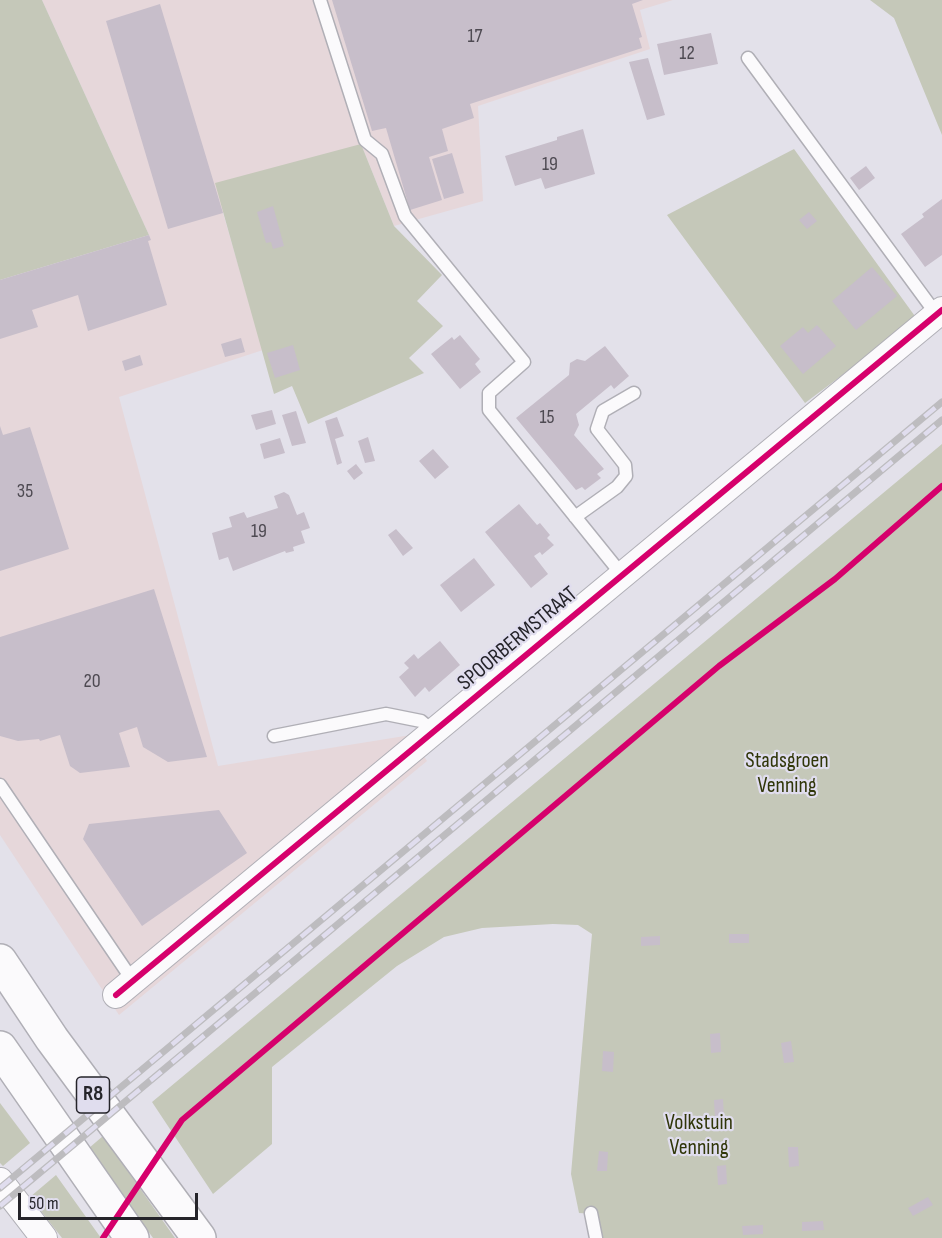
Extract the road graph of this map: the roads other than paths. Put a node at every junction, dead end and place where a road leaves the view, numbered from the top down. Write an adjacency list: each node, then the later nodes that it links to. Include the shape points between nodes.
1 (320, 0): 5 (lane, via 365,140 382,154 405,216 524,362 489,393 489,410)
2 (748, 58): 3 (lane)
3 (939, 313): 6 (street, SPOORBERMSTRAAT)
4 (634, 393): 5 (lane, via 603,411 597,429 625,465 626,476)
5 (575, 517): 6 (lane)
6 (623, 576): 7 (street, SPOORBERMSTRAAT)
7 (434, 732): 8 (lane, via 421,721 386,714); 11 (street, SPOORBERMSTRAAT)
8 (274, 736)
9 (0, 785): 11 (lane)
10 (0, 961): 15 (highway, R8, via 52,1039)
11 (125, 988)
12 (0, 1048): 17 (highway, R8)
13 (0, 1181): 16 (street)
14 (591, 1213): 18 (lane)
15 (196, 1234)
16 (44, 1238)
17 (132, 1238)
18 (596, 1238)

